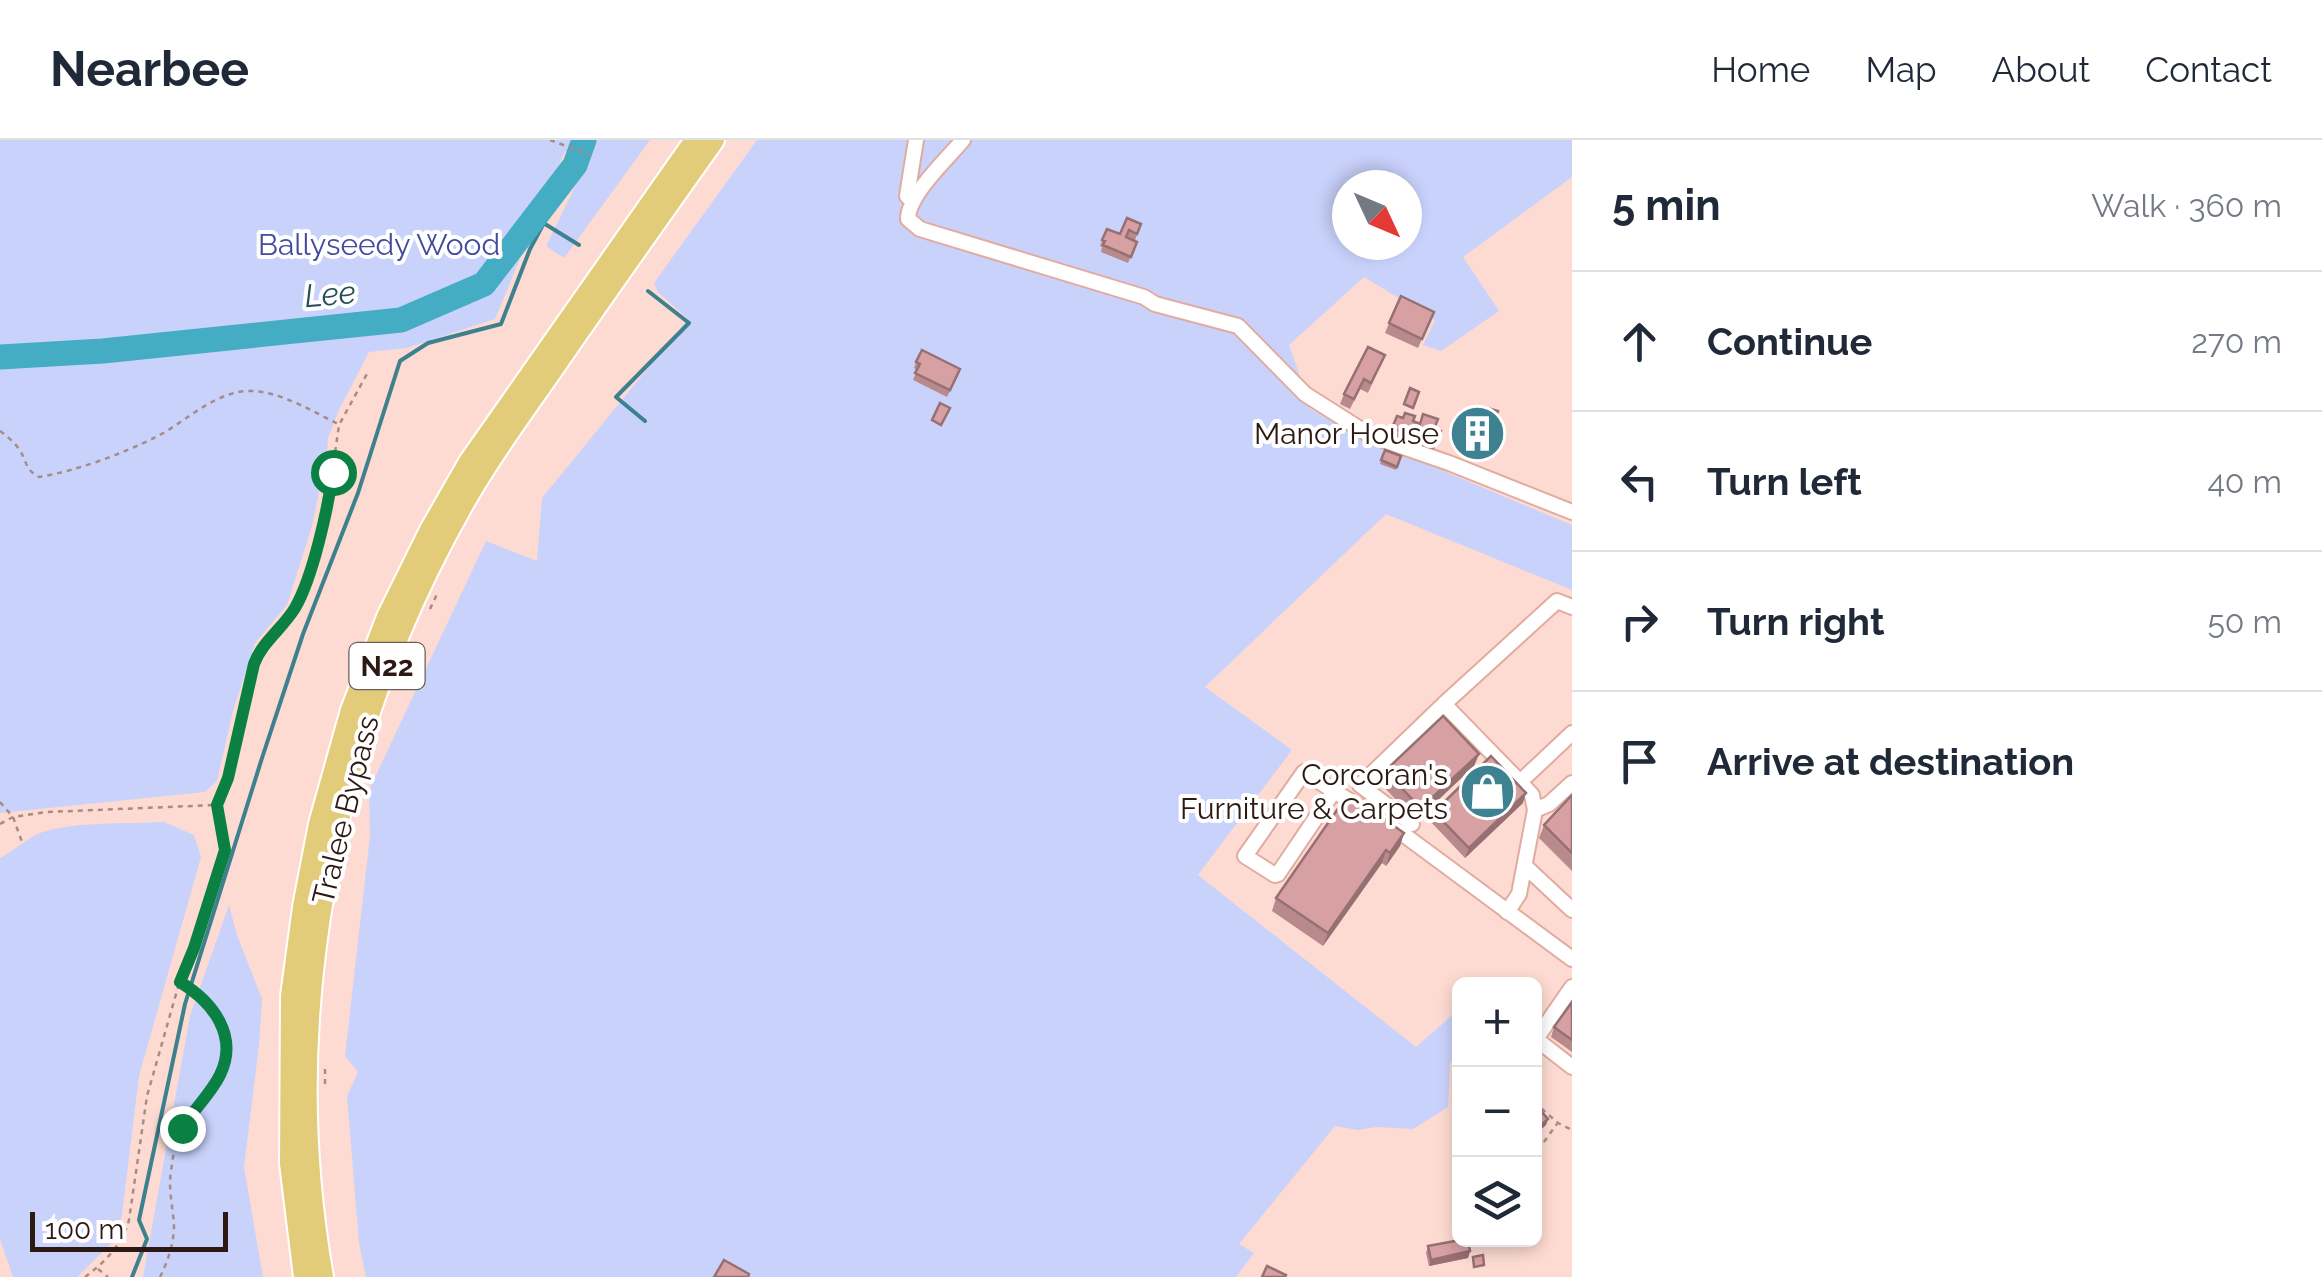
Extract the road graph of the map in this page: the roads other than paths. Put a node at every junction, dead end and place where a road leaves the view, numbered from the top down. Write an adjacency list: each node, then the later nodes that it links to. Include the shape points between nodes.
1 (696, 140): 21 (highway, Tralee Bypass / N22, via 468,462 388,618 351,710 319,824 291,996 290,1163)
2 (714, 140): 22 (highway, Tralee Bypass / N22, via 484,469 412,607 369,713 340,812 310,995 309,1166)
3 (916, 140): 5 (lane, via 907,196)
4 (963, 140): 5 (lane)
5 (913, 202): 6 (lane, via 908,220 930,233 1238,326 1305,394 1371,436)
6 (1572, 512)
7 (1572, 607): 8 (lane, via 1556,601)
8 (1444, 704): 10 (lane); 14 (lane, via 1360,785)
9 (1570, 738): 10 (lane)
10 (1520, 782): 13 (lane)
11 (1572, 783): 13 (lane)
12 (1334, 791): 12 (lane, via 1278,874 1245,856 1304,772); 17 (lane)
13 (1535, 810): 15 (lane)
14 (1412, 824)
15 (1525, 866): 16 (lane); 17 (lane, via 1520,894)
16 (1572, 910)
17 (1507, 912): 18 (lane)
18 (1572, 959)
19 (1572, 987): 20 (lane, via 1536,1038)
20 (1572, 1067)
21 (304, 1277)
22 (324, 1277)

